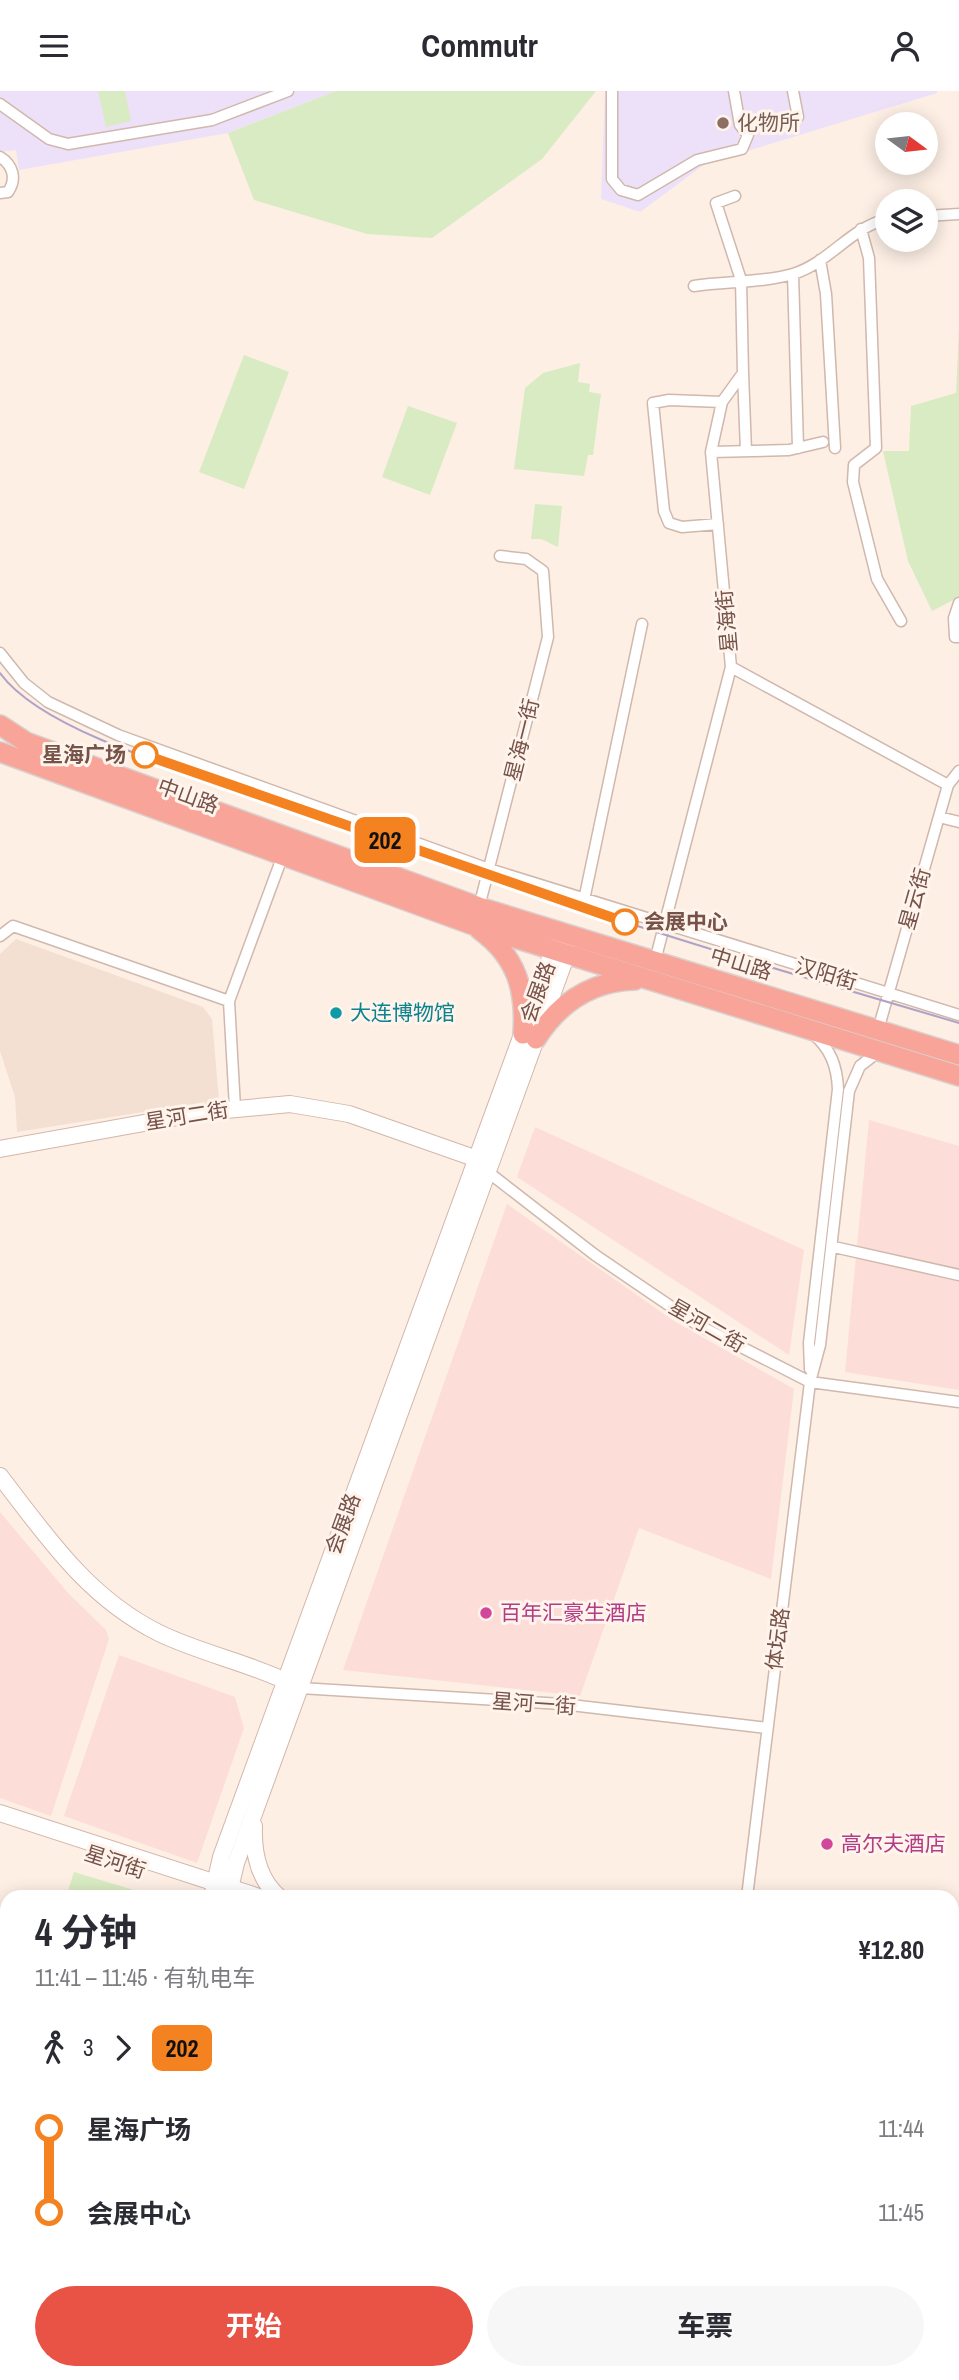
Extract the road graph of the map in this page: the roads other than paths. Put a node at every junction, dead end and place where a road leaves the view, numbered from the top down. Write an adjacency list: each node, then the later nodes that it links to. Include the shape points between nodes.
1 (288, 91): 5 (street, via 212,120 68,144 49,139)
2 (612, 91): 3 (street, via 611,179 621,190 638,195 697,160 742,149 748,135 740,125)
3 (734, 91)
4 (793, 91): 6 (street)
5 (0, 104)
6 (798, 117)
7 (0, 157): 8 (street, via 11,167 13,177 8,191)
8 (0, 193)
9 (735, 196): 16 (street, via 716,203)
10 (959, 214): 11 (street)
11 (938, 215)
12 (875, 224): 13 (street)
13 (861, 229): 14 (street); 28 (street, via 869,258 876,448 854,465 853,482 877,579)
14 (820, 260): 15 (street); 22 (street)
15 (793, 274): 16 (street); 21 (street)
16 (741, 281): 17 (street); 18 (street)
17 (694, 286)
18 (743, 373): 19 (street, 星海街); 23 (street)
19 (722, 402): 24 (street, 星海街); 25 (street, via 653,403 669,523 682,527)
20 (823, 442): 21 (street)
21 (797, 448): 23 (street)
22 (835, 448)
23 (746, 451): 24 (street)
24 (711, 452): 25 (street, 星海街)
25 (718, 524): 32 (street, 星海街)
26 (500, 556): 42 (street, 星海一街, via 526,559 542,571 548,637)
27 (959, 603): 30 (street, via 954,618 955,637)
28 (901, 621)
29 (642, 624): 43 (street)
30 (959, 637)
31 (0, 653): 42 (street, 汉阳街, via 24,683 48,702 118,735)
32 (731, 667): 38 (street); 45 (street, 星海街)
33 (0, 725): 35 (highway, 中山路)
34 (0, 733): 35 (highway)
35 (26, 743): 44 (highway, 中山路)
36 (0, 752): 41 (highway, 中山路)
37 (959, 771): 38 (street, 星云街)
38 (948, 785): 39 (street, 星云街)
39 (939, 817): 40 (street); 51 (street, 星云街)
40 (959, 822)
41 (283, 855): 44 (highway, 中山路); 52 (street)
42 (489, 869): 43 (street, 汉阳街); 44 (street, 星海一街)
43 (584, 900): 45 (street, 汉阳街)
44 (476, 916): 46 (highway, 中山路); 48 (highway, 中山路); 56 (highway, via 513,964)
45 (665, 925): 49 (street, 星海街); 51 (street, 汉阳街)
46 (567, 934): 48 (street, 会展路); 49 (highway, 中山路)
47 (0, 936): 52 (street, via 13,926)
48 (560, 952): 50 (highway, 中山路); 56 (street, 会展路)
49 (655, 961): 55 (highway, 中山路)
50 (653, 981): 54 (highway, 中山路); 56 (highway, via 592,988 561,1006)
51 (888, 993): 53 (street, 汉阳街); 55 (street, 星云街)
52 (229, 1001): 60 (street)
53 (959, 1015)
54 (808, 1030): 57 (highway, 中山路); 66 (street, 体坛路, via 828,1050 838,1089 809,1343)
55 (878, 1030): 58 (highway, 中山路)
56 (529, 1037): 63 (street, 会展路)
57 (878, 1052): 59 (highway, 中山路); 66 (street, 体坛路, via 860,1066 849,1091 820,1345)
58 (959, 1055)
59 (959, 1076)
60 (235, 1108): 61 (street, 星河二街); 63 (street, 星河二街, via 290,1104 349,1114)
61 (0, 1149)
62 (0, 1159): 63 (street, 星河二街, via 208,1122 291,1115 370,1131)
63 (479, 1167): 66 (street, 星河二街, via 698,1325); 70 (street, 会展路)
64 (834, 1247): 65 (street)
65 (959, 1275)
66 (810, 1382): 67 (street, 星河二街); 71 (street, 体坛路)
67 (959, 1402)
68 (0, 1476): 70 (street, 星河一街, via 67,1563 112,1605 180,1643)
69 (0, 1492): 70 (street, 星河一街, via 62,1571 106,1613 178,1652)
70 (289, 1686): 71 (street, 星河一街, via 562,1704); 72 (street, 会展路); 77 (street, 会展路, via 221,1857)
71 (766, 1728): 80 (street, 体坛路)
72 (256, 1807): 78 (street, 会展路); 79 (street, via 256,1859)
73 (0, 1813): 75 (street, 星河街)
74 (0, 1824): 76 (street, 星河街)
75 (214, 1890)
76 (214, 1890)
77 (220, 1890)
78 (221, 1890)
79 (274, 1890)
80 (748, 1890)

